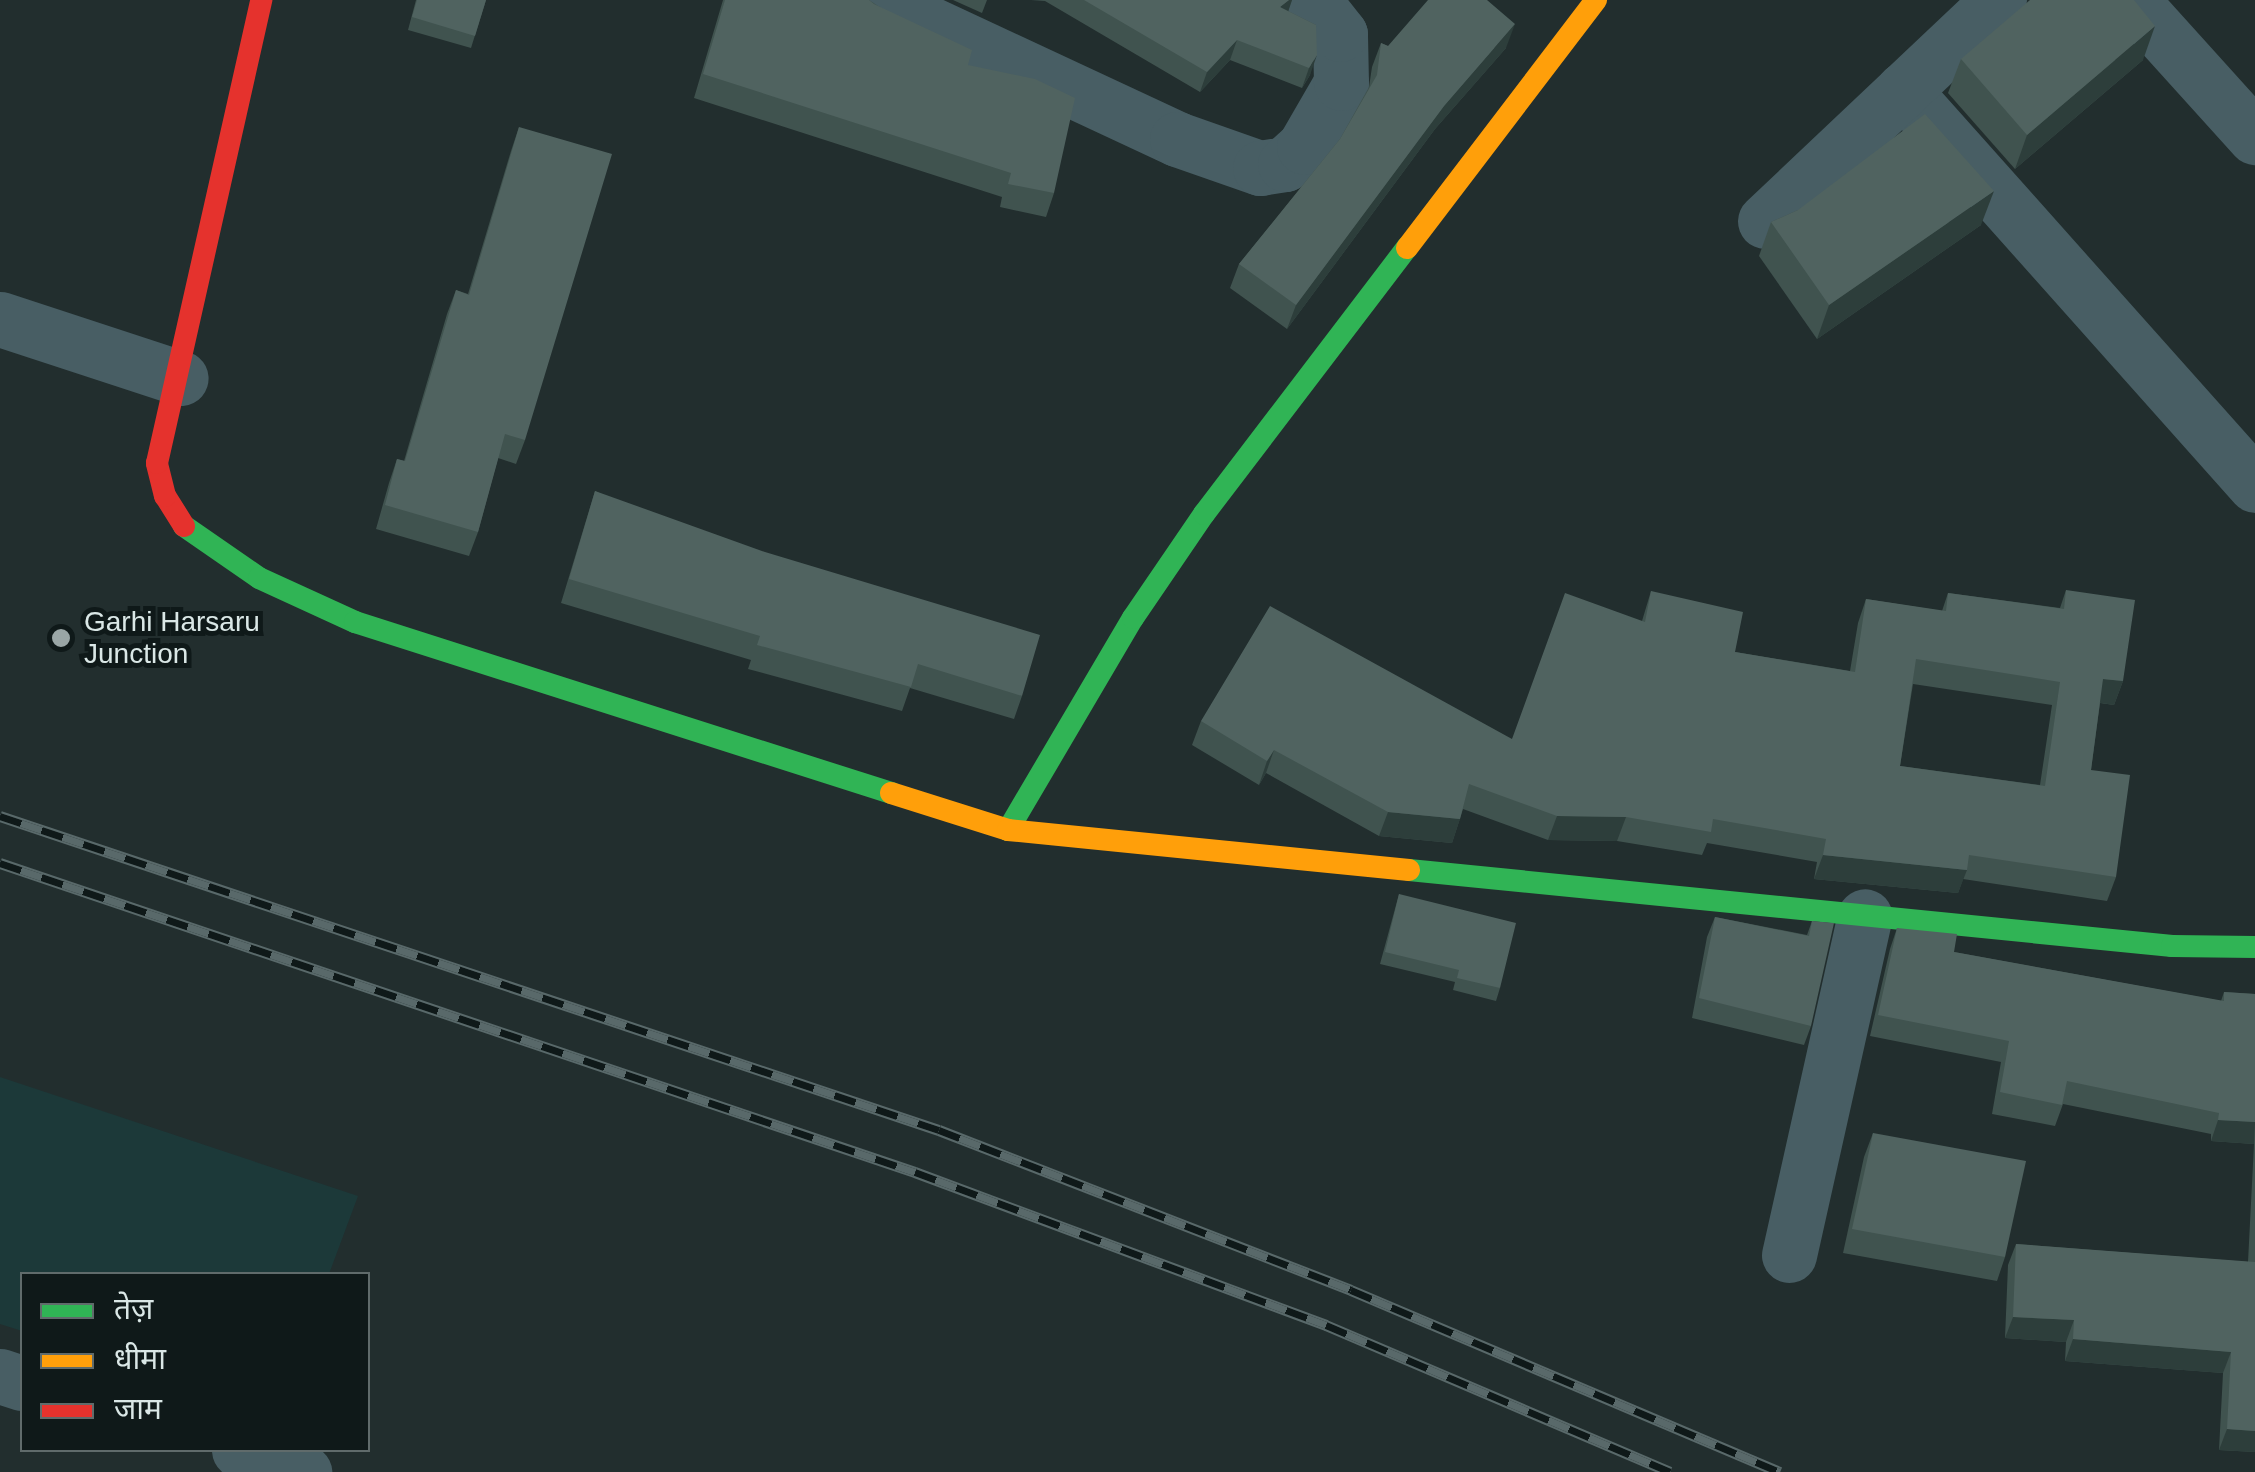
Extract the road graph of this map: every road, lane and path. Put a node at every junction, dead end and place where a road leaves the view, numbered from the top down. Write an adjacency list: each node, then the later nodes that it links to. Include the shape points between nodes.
1 (261, 0): 11 (street)
2 (880, 0): 3 (street, via 1177,139 1260,168 1285,164 1304,147 1341,83 1340,34)
3 (1313, 0)
4 (1596, 0): 13 (street, via 1204,514 1133,618)
5 (1999, 0): 7 (street)
6 (2131, 0): 8 (street)
7 (1903, 90): 9 (street); 12 (street)
8 (2255, 138)
9 (1765, 221)
10 (0, 319): 11 (street)
11 (181, 378): 13 (street, via 158,463 165,496 184,527 259,578 355,622)
12 (2255, 485)
13 (1008, 830): 14 (street)
14 (1866, 916): 15 (street, via 2172,946); 16 (street)
15 (2255, 947)
16 (1788, 1255)

